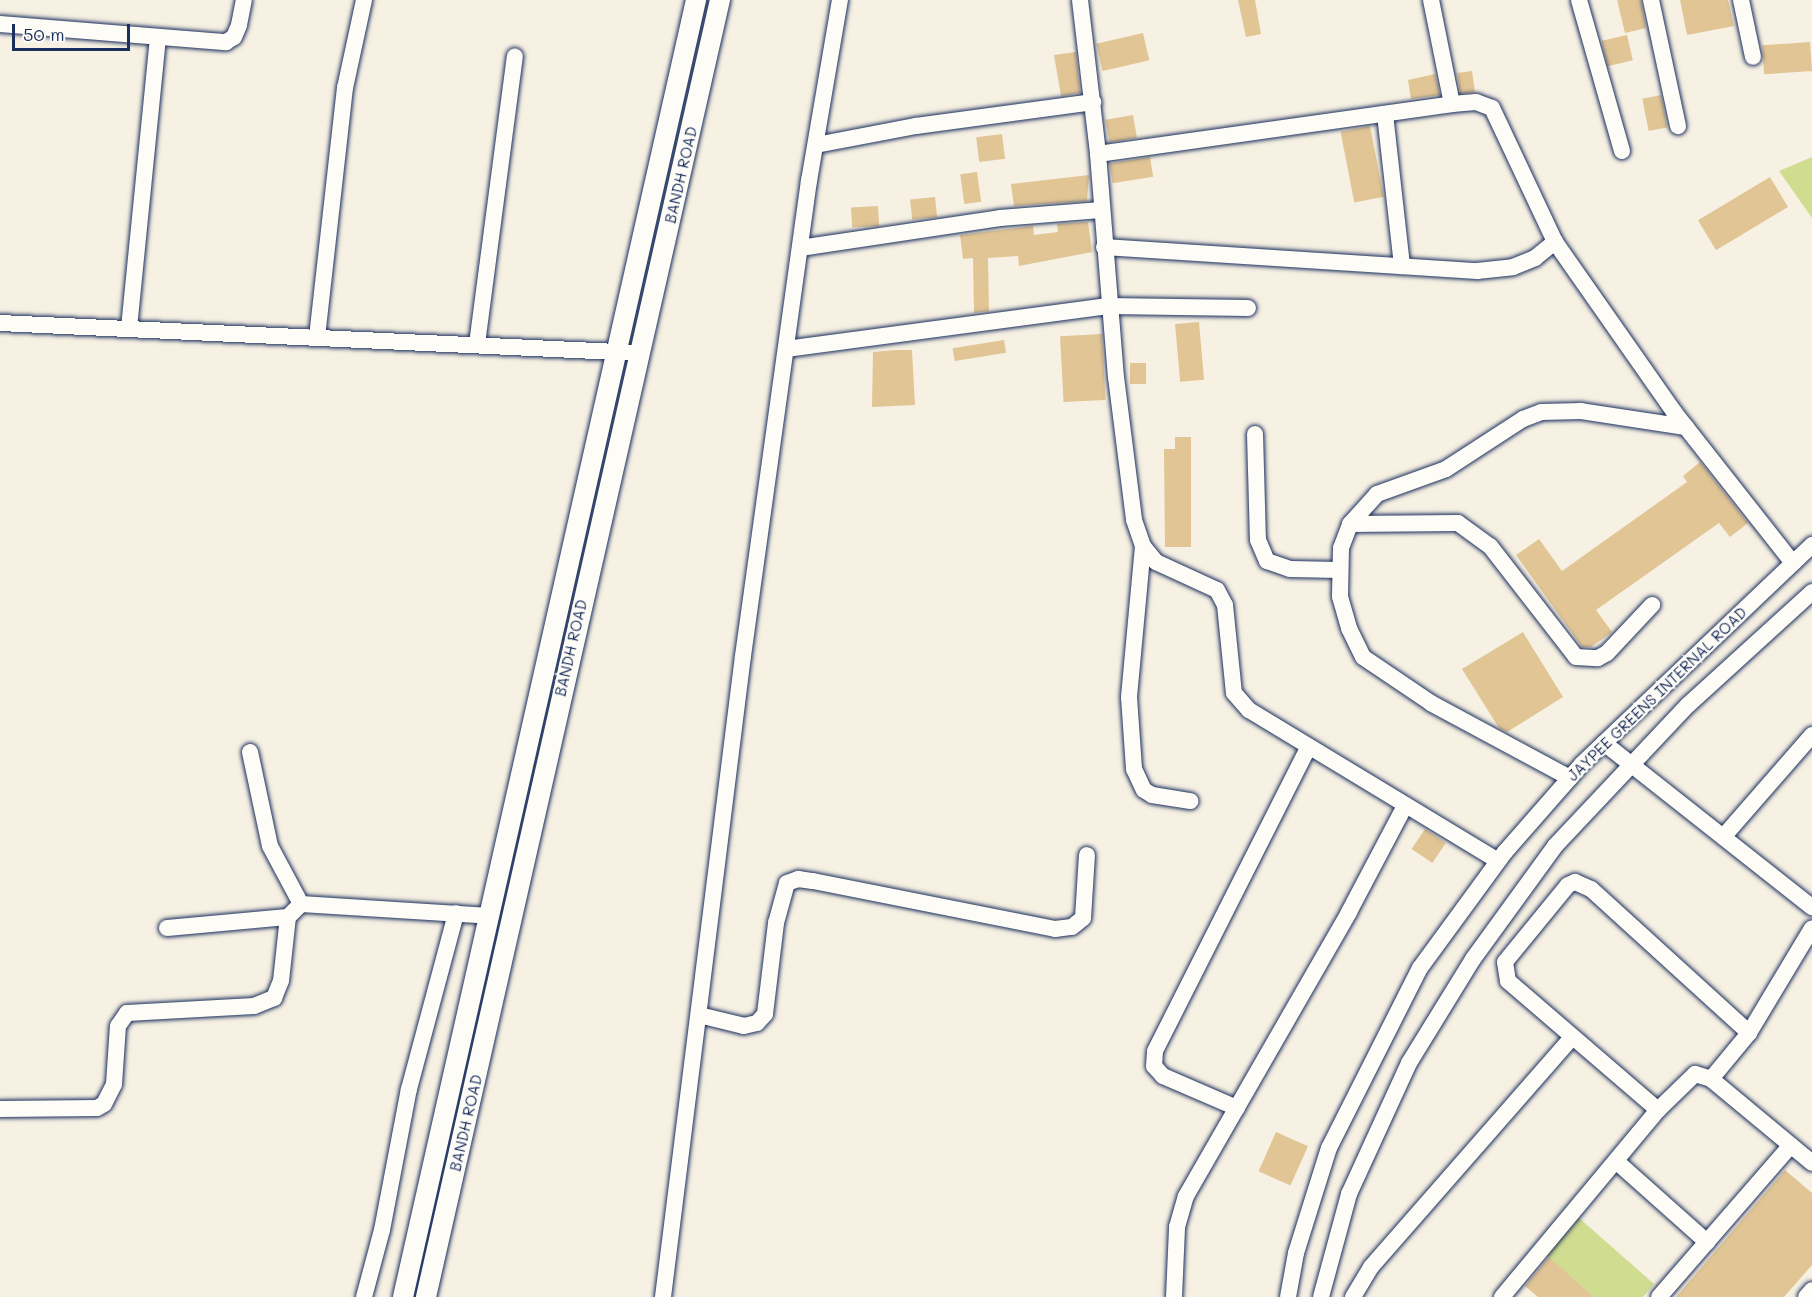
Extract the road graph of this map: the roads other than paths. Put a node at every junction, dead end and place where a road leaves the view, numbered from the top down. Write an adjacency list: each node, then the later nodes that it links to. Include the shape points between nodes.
1 (244, 0): 12 (street, via 234,37 226,42)
2 (364, 0): 31 (street, via 345,88)
3 (696, 0): 34 (main road, BANDH ROAD)
4 (720, 0): 35 (main road, BANDH ROAD)
5 (840, 0): 19 (street)
6 (1080, 0): 15 (street)
7 (1431, 0): 16 (street)
8 (1580, 0): 20 (street)
9 (1651, 0): 18 (street)
10 (1741, 0): 14 (street)
11 (0, 24): 12 (street)
12 (158, 38): 30 (street)
13 (515, 56): 32 (street)
14 (1753, 57)
15 (1093, 102): 19 (street, via 916,126); 21 (street)
16 (1452, 104): 17 (street); 23 (street, via 1485,104 1499,116)
17 (1385, 114): 21 (street); 26 (street)
18 (1678, 126)
19 (816, 145): 25 (street)
20 (1622, 151)
21 (1098, 154): 22 (street)
22 (1101, 210): 24 (street); 25 (street, via 1000,218)
23 (1555, 242): 26 (street, via 1535,258 1513,267 1477,271); 36 (street)
24 (1104, 247): 26 (street); 27 (street)
25 (800, 248): 33 (street)
26 (1402, 266)
27 (1108, 306): 28 (street); 33 (street); 40 (street, via 1134,520)
28 (1248, 308)
29 (0, 323): 30 (street)
30 (129, 328): 31 (street)
31 (317, 337): 32 (street)
32 (477, 344): 34 (street)
33 (786, 349): 63 (street)
34 (618, 350): 35 (street); 59 (main road, BANDH ROAD)
35 (639, 353): 78 (main road, BANDH ROAD)
36 (1686, 427): 38 (street, via 1581,411 1541,412 1523,419 1446,470 1389,487 1362,506); 41 (street)
37 (1255, 434): 42 (street, via 1258,540 1267,561 1290,570)
38 (1350, 524): 42 (street, via 1341,548); 44 (street, via 1458,523 1490,546 1576,657 1598,658 1607,653)
39 (1812, 545): 41 (street, JAYPEE GREENS INTERNAL ROAD)
40 (1143, 546): 47 (street, via 1156,562 1217,590 1225,605 1234,693 1249,710); 51 (street, via 1129,697 1134,769 1144,790 1152,795)
41 (1793, 563): 46 (street, JAYPEE GREENS INTERNAL ROAD)
42 (1339, 570): 50 (street, via 1340,596 1349,628 1364,657 1431,703)
43 (1812, 592): 49 (street, JAYPEE GREENS INTERNAL ROAD, via 1688,705)
44 (1652, 605)
45 (1812, 735): 53 (street)
46 (1604, 743): 49 (street); 50 (street, JAYPEE GREENS INTERNAL ROAD)
47 (1308, 748): 52 (street); 67 (street, via 1155,1051 1154,1066 1163,1076)
48 (250, 752): 56 (street, via 270,846)
49 (1631, 766): 53 (street); 82 (street, JAYPEE GREENS INTERNAL ROAD, via 1554,846 1473,959 1409,1063 1349,1194)
50 (1570, 778): 55 (street, JAYPEE GREENS INTERNAL ROAD)
51 (1191, 801)
52 (1405, 806): 55 (street); 67 (street)
53 (1724, 836): 57 (street)
54 (1087, 855): 63 (street, via 1083,918 1072,927 1055,929 813,881 798,879 787,883 776,923 765,1014 757,1023 744,1026)
55 (1498, 861): 81 (street, JAYPEE GREENS INTERNAL ROAD, via 1420,968 1375,1050 1329,1148 1296,1252)
56 (301, 904): 58 (street); 60 (street)
57 (1812, 907)
58 (456, 913): 59 (street); 76 (street, via 409,1089 382,1230)
59 (490, 916): 77 (main road, BANDH ROAD)
60 (288, 917): 61 (street); 68 (street, via 281,981 274,998 254,1006 127,1013 118,1026 114,1084 104,1104 97,1108)
61 (167, 928)
62 (1812, 928): 64 (street)
63 (699, 1015): 79 (street)
64 (1749, 1033): 65 (street, via 1591,888 1575,882 1505,962 1504,970 1516,989); 66 (street)
65 (1572, 1037): 69 (street); 83 (street, via 1371,1267)
66 (1712, 1079): 69 (street, via 1695,1074); 70 (street)
67 (1237, 1108): 80 (street, via 1186,1196 1177,1227)
68 (0, 1109)
69 (1658, 1110): 71 (street)
70 (1791, 1145): 72 (street); 73 (street)
71 (1616, 1161): 73 (street); 75 (street)
72 (1812, 1163)
73 (1707, 1242): 84 (street)
74 (1812, 1290): 85 (street)
75 (1510, 1294)
76 (364, 1297)
77 (404, 1297)
78 (426, 1297)
79 (663, 1297)
80 (1174, 1297)
81 (1288, 1297)
82 (1321, 1297)
83 (1353, 1297)
84 (1659, 1297)
85 (1806, 1297)

